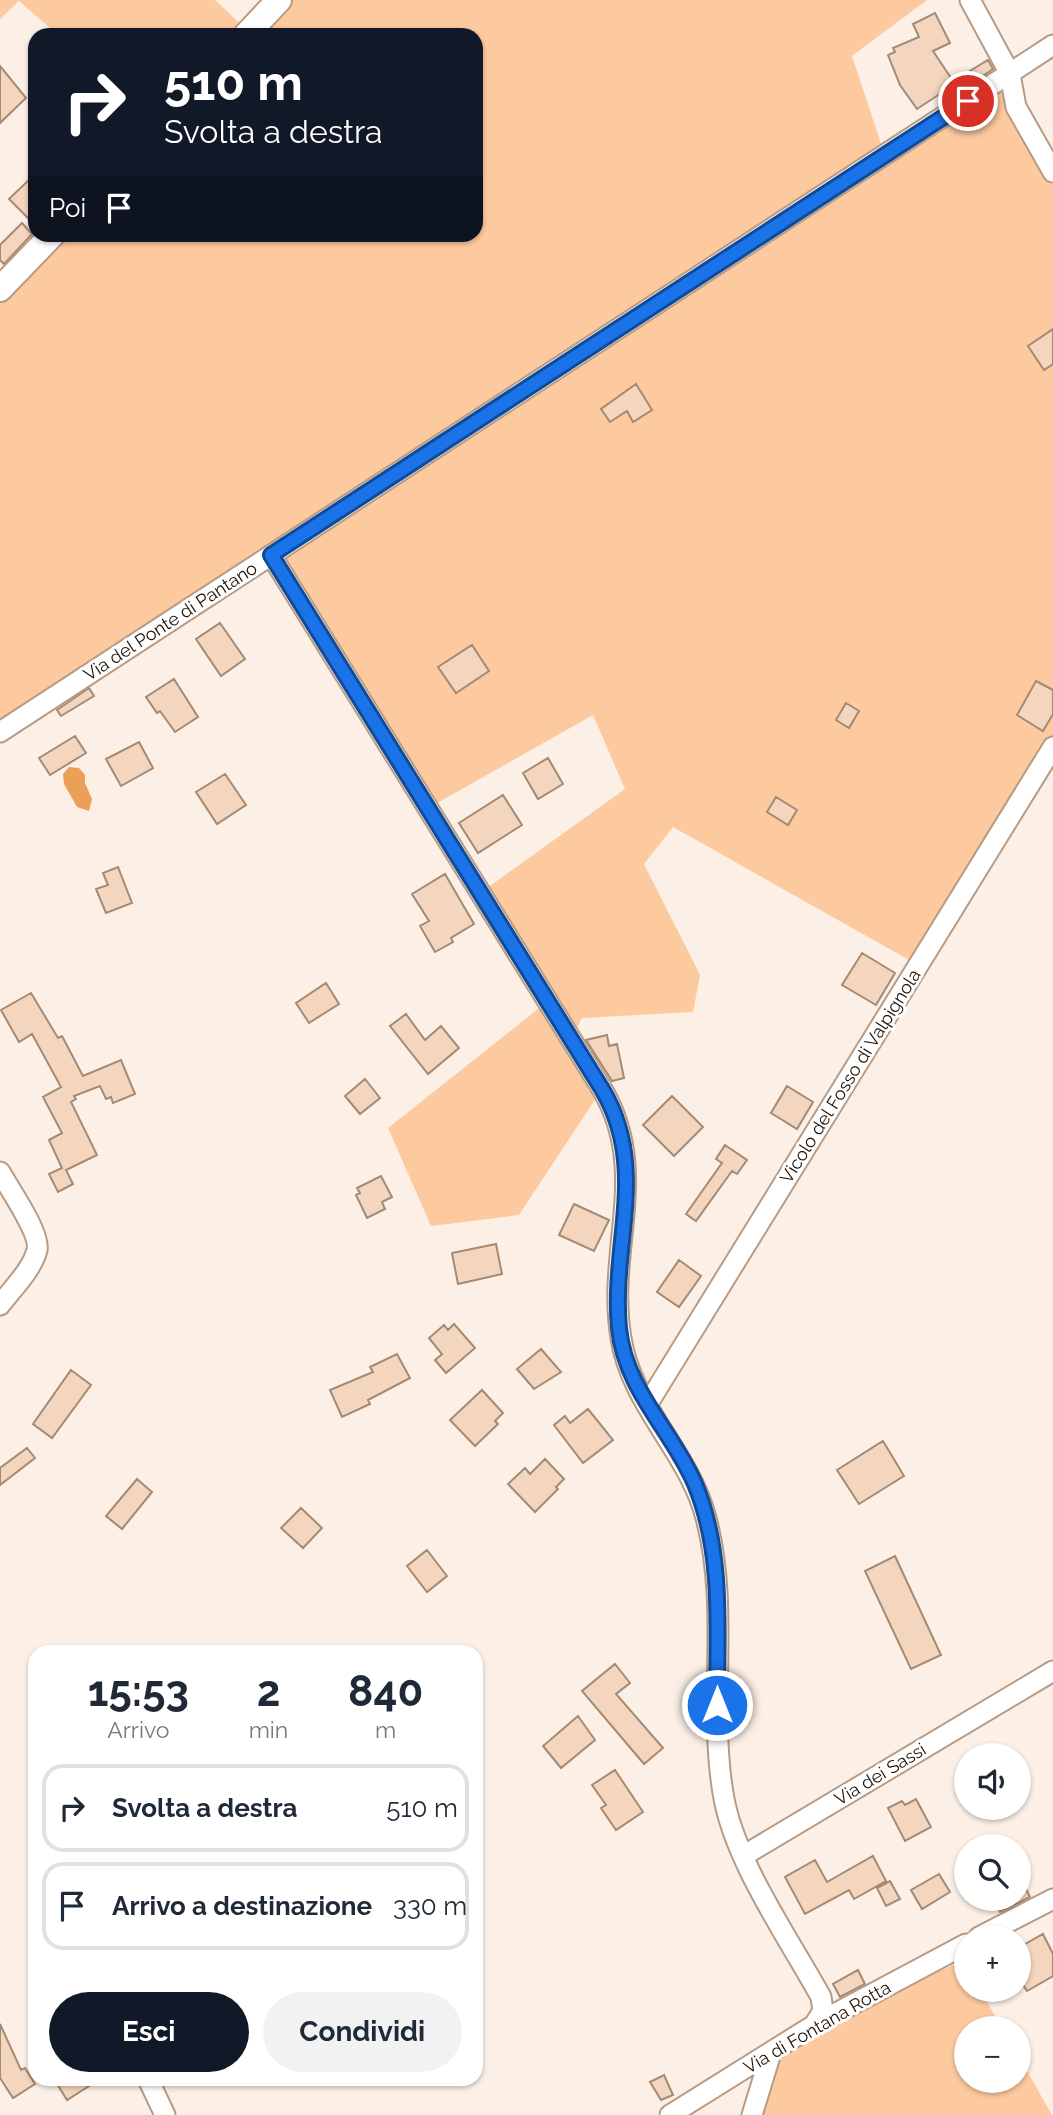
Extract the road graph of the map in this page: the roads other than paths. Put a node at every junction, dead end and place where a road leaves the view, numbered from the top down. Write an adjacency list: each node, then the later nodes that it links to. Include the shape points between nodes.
1 (279, 0): 3 (street)
2 (970, 0): 5 (street)
3 (253, 28)
4 (1053, 45): 5 (street, Via del Ponte di Pantano)
5 (1010, 74): 6 (street, via 1016,107); 9 (street, Via del Ponte di Pantano)
6 (1053, 172)
7 (45, 242): 8 (street)
8 (0, 289)
9 (271, 555): 10 (street, Via del Ponte di Pantano); 14 (street, via 617,1118 626,1159 619,1327 629,1369)
10 (0, 732)
11 (1053, 747): 14 (street, Vicolo del Fosso di Valpignola)
12 (0, 1172): 13 (street, via 38,1248)
13 (0, 1305)
14 (647, 1405): 16 (street, via 691,1477 707,1523 716,1588 720,1774 726,1809)
15 (1053, 1671): 16 (street, Via dei Sassi)
16 (743, 1856): 20 (street, via 821,1997 823,2011)
17 (1053, 1899): 18 (street)
18 (1002, 1925)
19 (954, 1950): 20 (street, Via di Fontana Rotta)
20 (814, 2025): 21 (street, Via di Fontana Rotta)
21 (771, 2053): 24 (street, Via di Fontana Rotta); 25 (street)
22 (151, 2086): 23 (street)
23 (165, 2115)
24 (670, 2115)
25 (752, 2115)

